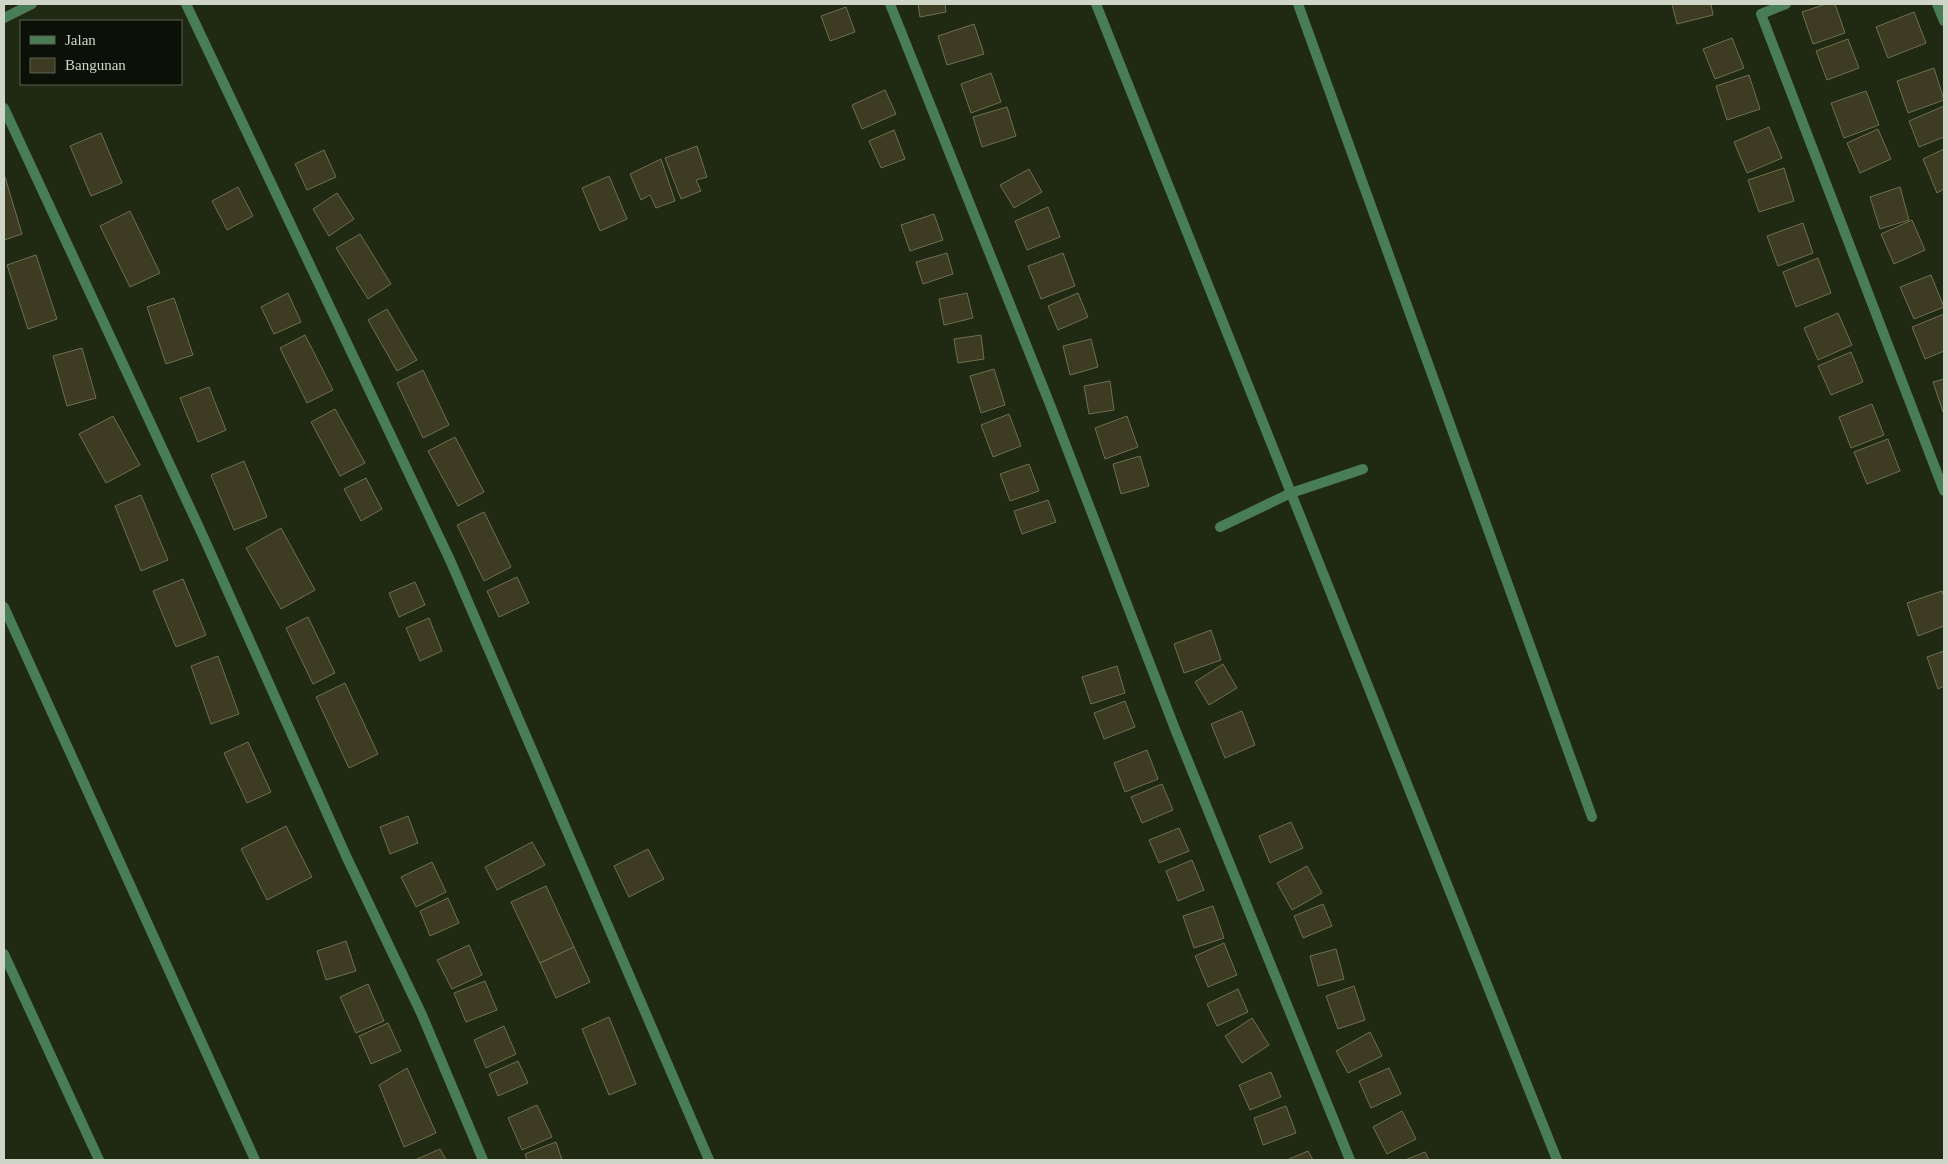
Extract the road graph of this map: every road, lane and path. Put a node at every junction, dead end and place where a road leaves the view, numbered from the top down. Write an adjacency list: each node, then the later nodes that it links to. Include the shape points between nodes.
1 (32, 4): 10 (street)
2 (186, 4): 23 (street, via 450,560)
3 (890, 4): 24 (street, via 1051,407 1178,738)
4 (1096, 4): 15 (street)
5 (1298, 4): 18 (street)
6 (1757, 4): 9 (street)
7 (1786, 4): 9 (street)
8 (1938, 4): 11 (street)
9 (1761, 14): 14 (street)
10 (4, 18)
11 (1944, 22)
12 (4, 108): 22 (street, via 203,536 347,858 422,1014)
13 (1363, 469): 15 (street)
14 (1944, 492)
15 (1291, 494): 16 (street); 25 (street)
16 (1220, 527)
17 (4, 607): 21 (street)
18 (1592, 817)
19 (4, 954): 20 (street)
20 (99, 1160)
21 (255, 1160)
22 (483, 1160)
23 (709, 1160)
24 (1350, 1160)
25 (1557, 1160)

